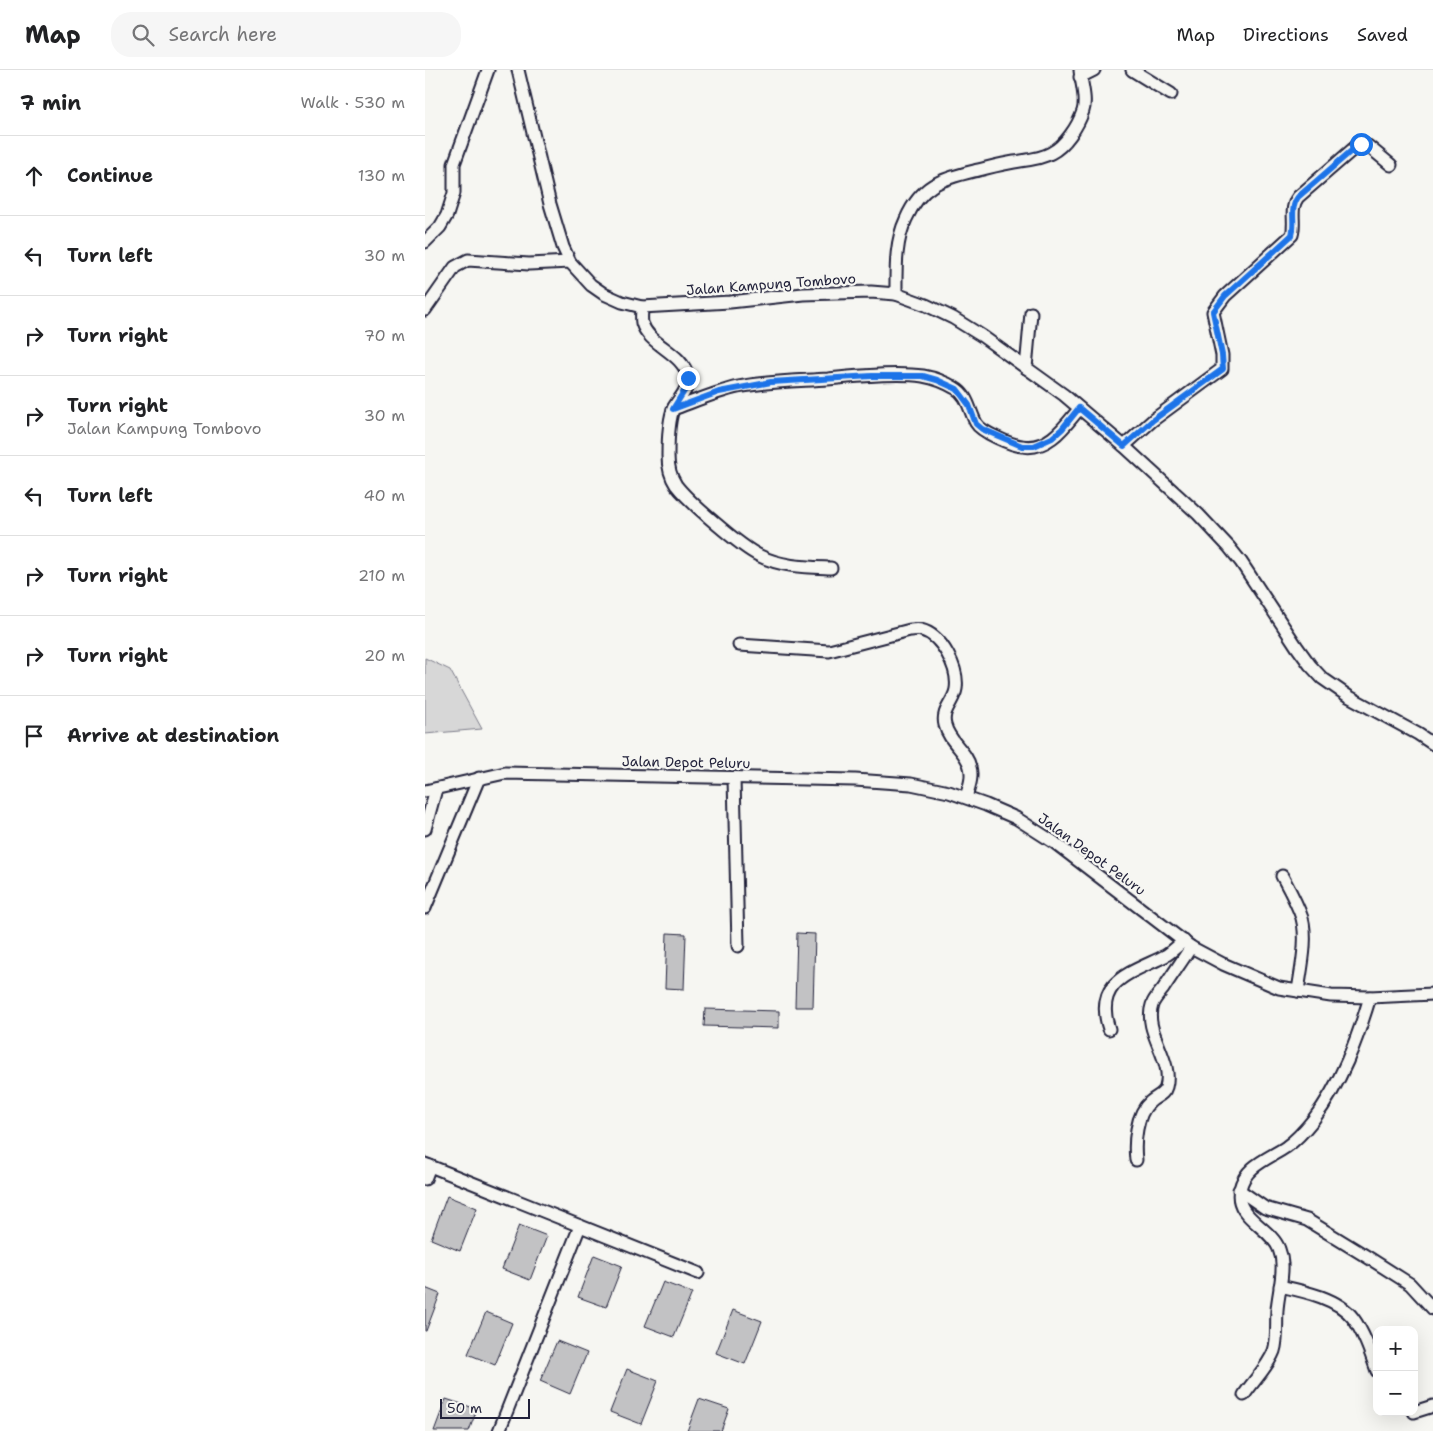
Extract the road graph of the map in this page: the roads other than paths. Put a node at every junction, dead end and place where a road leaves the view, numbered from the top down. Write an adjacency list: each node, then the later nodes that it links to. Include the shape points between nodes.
1 (488, 70): 8 (street, via 454,164 455,194 447,215)
2 (518, 70): 9 (street, Jalan Kampung Tombovo, via 555,222)
3 (1094, 70): 5 (street)
4 (1131, 70): 6 (street)
5 (1080, 73): 10 (street, via 1083,110 1065,144 1051,154 950,176 930,186 913,204 900,237)
6 (1171, 94)
7 (1391, 165): 17 (street, via 1369,146 1359,144 1298,197 1293,208 1292,235 1225,296 1213,312 1223,369 1153,420)
8 (425, 242)
9 (570, 262): 11 (street, Jalan Kampung Tombovo, via 604,294); 12 (street, via 529,264 468,260 455,267)
10 (896, 294): 11 (street, Jalan Kampung Tombovo, via 803,294 702,305); 14 (street, Jalan Kampung Tombovo, via 953,318)
11 (642, 307): 16 (street, via 646,331 686,371 688,382)
12 (425, 310)
13 (1031, 313): 14 (street)
14 (1027, 368): 15 (street, Jalan Kampung Tombovo)
15 (1079, 408): 16 (street, via 1052,438 1034,446 1022,446 982,429 957,389 923,376 771,382 719,392); 17 (street, Jalan Kampung Tombovo)
16 (673, 409): 18 (street, via 668,462 677,486 737,540 760,556 799,567)
17 (1124, 446): 20 (street, Jalan Kampung Tombovo, via 1229,547 1322,678)
18 (831, 568)
19 (739, 645): 24 (street, via 829,650 910,630 921,630 933,637 954,666 957,679 956,691 944,719 947,735 970,766)
20 (1433, 744)
21 (479, 778): 22 (street, Jalan Depot Peluru, via 505,773); 23 (street, Jalan Depot Peluru); 27 (street)
22 (734, 778): 24 (street, Jalan Depot Peluru, via 911,784); 29 (street)
23 (431, 790): 25 (street)
24 (966, 797): 28 (street, Jalan Depot Peluru, via 1016,818 1055,843)
25 (425, 829)
26 (1281, 876): 30 (street, via 1302,919 1304,935)
27 (425, 908)
28 (1187, 944): 30 (street, Jalan Depot Peluru, via 1265,982); 33 (street, via 1138,968 1115,984 1105,1000); 34 (street, via 1153,1004 1151,1023 1162,1054 1167,1082 1164,1093 1145,1108 1137,1131)
29 (738, 946)
30 (1298, 992): 32 (street, Jalan Depot Peluru)
31 (1433, 994): 32 (street, Jalan Depot Peluru)
32 (1370, 997): 37 (street, via 1358,1038 1320,1110 1290,1143 1251,1168)
33 (1109, 1029)
34 (1136, 1160)
35 (427, 1165): 36 (street); 38 (street)
36 (425, 1178)
37 (1239, 1190): 40 (street, via 1239,1203 1273,1239 1279,1250 1283,1265); 41 (street, via 1265,1208 1307,1220 1369,1258 1410,1284)
38 (580, 1226): 39 (street); 46 (street)
39 (698, 1273)
40 (1280, 1286): 42 (street, via 1316,1295 1344,1310 1353,1318 1365,1340); 43 (street, via 1274,1350)
41 (1433, 1309)
42 (1377, 1371)
43 (1244, 1395)
44 (1433, 1406): 45 (street)
45 (1418, 1411)
46 (499, 1431)

